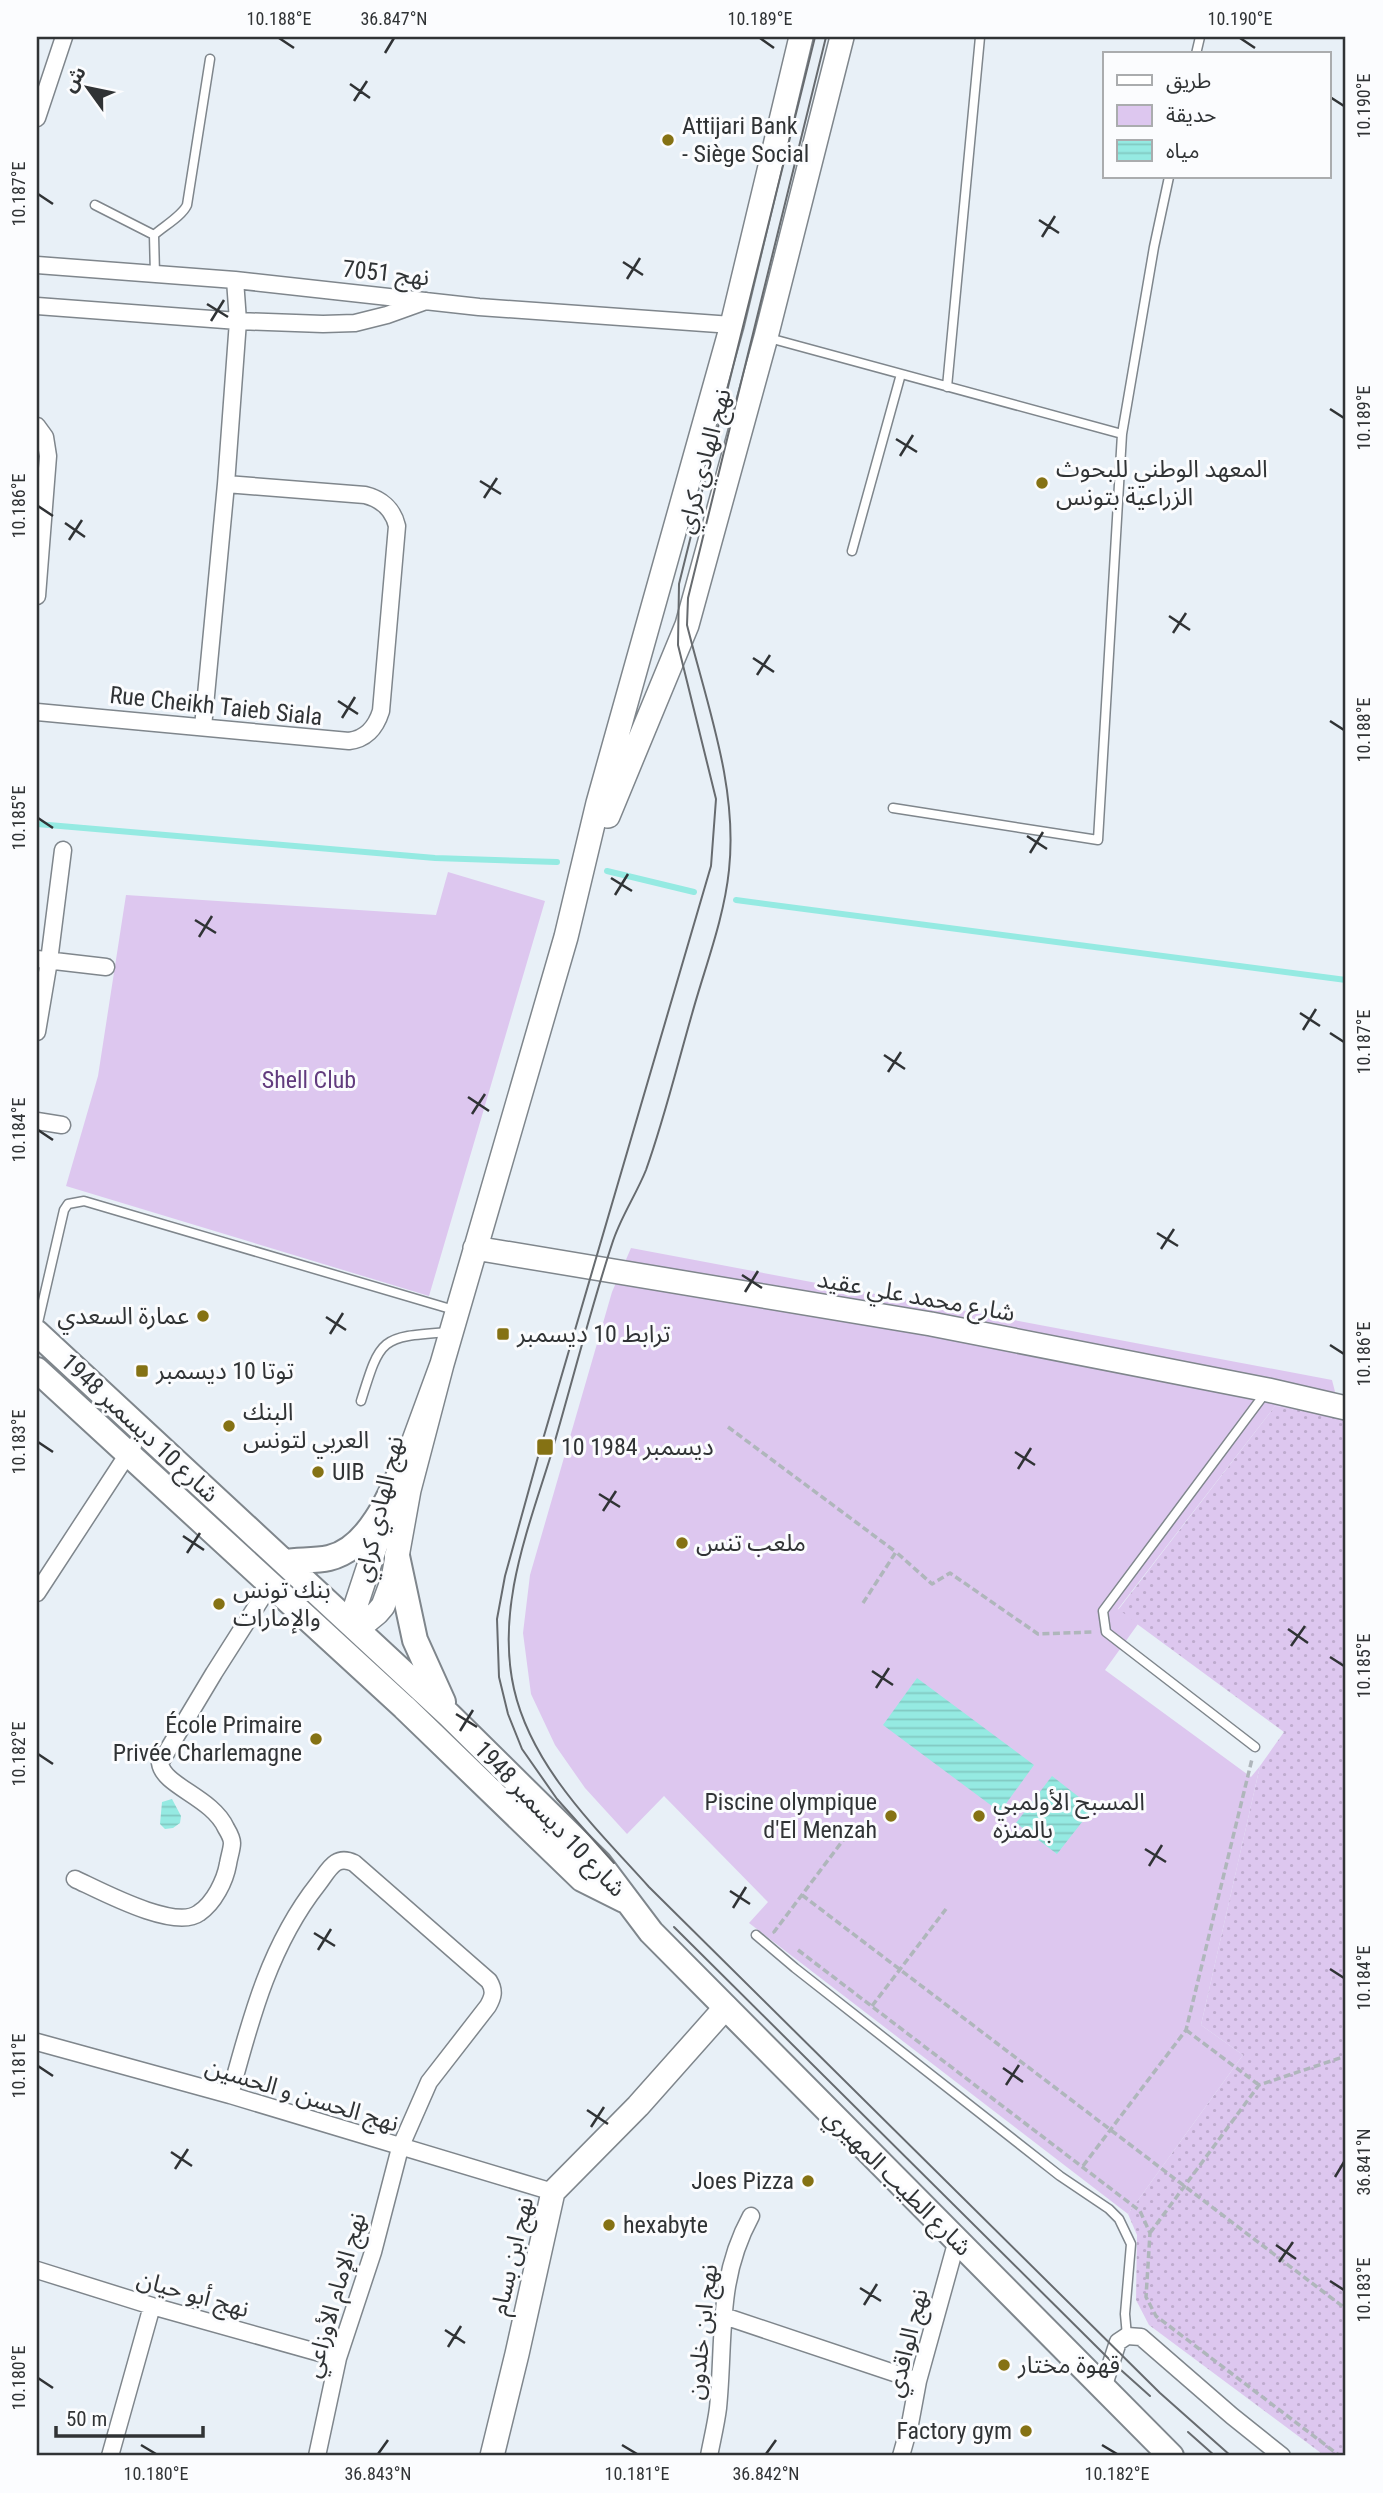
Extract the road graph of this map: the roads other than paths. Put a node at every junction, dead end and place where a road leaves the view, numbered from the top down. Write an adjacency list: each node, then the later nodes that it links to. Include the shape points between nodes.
1 (64, 37): 6 (street)
2 (802, 37): 16 (street, نهج الهادي كراي)
3 (842, 37): 17 (street, نهج الهادي كراي)
4 (980, 37): 19 (lane)
5 (210, 58): 9 (lane, via 187,205 184,213)
6 (37, 118)
7 (1169, 178): 21 (lane)
8 (95, 205): 9 (lane)
9 (155, 235): 11 (lane)
10 (37, 265): 11 (street, نهج 7051)
11 (155, 275): 12 (street, نهج 7051)
12 (235, 281): 13 (street, نهج 7051); 15 (street)
13 (430, 300): 15 (street, via 355,323); 16 (street, نهج 7051)
14 (37, 306): 15 (street)
15 (239, 321): 22 (street)
16 (732, 325): 29 (street, نهج الهادي كراي, via 598,803)
17 (766, 337): 18 (lane); 29 (street, نهج الهادي كراي, via 687,625)
18 (901, 374): 19 (lane); 23 (lane)
19 (947, 387): 21 (lane)
20 (37, 426): 24 (street, via 45,437 48,456)
21 (1122, 434): 27 (lane, via 1098,840)
22 (226, 484): 26 (street); 26 (street, Rue Cheikh Taieb Siala, via 365,495 390,509 397,526 382,702 375,726 355,740)
23 (852, 551)
24 (37, 596)
25 (37, 712): 26 (street, Rue Cheikh Taieb Siala)
26 (203, 727)
27 (893, 808)
28 (63, 849): 30 (street)
29 (579, 887): 35 (street, نهج الهادي كراي)
30 (43, 960): 31 (street); 32 (street)
31 (106, 967)
32 (37, 1032)
33 (37, 1121): 34 (street)
34 (62, 1125)
35 (475, 1248): 36 (street, نهج الهادي كراي); 41 (street, شارع محمد علي عقيد, via 932,1324)
36 (454, 1321): 37 (lane, via 84,1201 68,1204 64,1210); 39 (street, نهج الهادي كراي); 42 (lane, via 385,1344 373,1361)
37 (37, 1327)
38 (37, 1333): 44 (main road, شارع 10 ديسمبر 1948)
39 (442, 1364): 45 (street, نهج الهادي كراي); 47 (street, نهج الهادي كراي)
40 (37, 1370): 46 (main road, شارع 10 ديسمبر 1948)
41 (1268, 1390): 43 (street, شارع محمد علي عقيد); 55 (lane, via 1102,1611 1106,1632)
42 (361, 1401)
43 (1346, 1408)
44 (142, 1431): 46 (street); 48 (main road, شارع 10 ديسمبر 1948)
45 (411, 1447): 48 (main road, via 365,1534 346,1551 329,1558); 51 (street, نهج الهادي كراي)
46 (127, 1455): 49 (main road, شارع 10 ديسمبر 1948); 50 (street)
47 (397, 1556): 51 (street, نهج الهادي كراي, via 383,1605 366,1622); 54 (main road, via 415,1640)
48 (285, 1562): 51 (main road, شارع 10 ديسمبر 1948)
49 (270, 1585): 52 (main road, شارع 10 ديسمبر 1948); 56 (street, via 160,1763 165,1776 221,1816 232,1840 226,1877 205,1909 192,1919 175,1918)
50 (37, 1594)
51 (350, 1623): 52 (main road); 53 (main road); 54 (main road, شارع 10 ديسمبر 1948)
52 (316, 1627): 53 (main road, شارع 10 ديسمبر 1948)
53 (342, 1651): 57 (main road, شارع 10 ديسمبر 1948, via 582,1879)
54 (449, 1715): 57 (main road, شارع 10 ديسمبر 1948, via 599,1863)
55 (1255, 1747)
56 (75, 1879)
57 (631, 1903): 59 (main road, شارع الطيب المهيري, via 651,1932)
58 (756, 1935): 69 (lane, via 1060,2176 1109,2208 1131,2244)
59 (726, 2007): 63 (street, نهج ابن بسام); 65 (main road, شارع الطيب المهيري)
60 (37, 2042): 61 (street, نهج الحسن و الحسين)
61 (230, 2095): 62 (street, نهج الحسن و الحسين); 62 (street, نهج الإمام الأوزاعي, via 278,1947 303,1903 336,1863 346,1859 493,1988 488,2007 429,2082)
62 (400, 2148): 63 (street, نهج الحسن و الحسين); 70 (street, نهج الإمام الأوزاعي, via 373,2252)
63 (553, 2192): 75 (street, نهج ابن بسام)
64 (751, 2216): 68 (street, نهج ابن خلدون, via 731,2262)
65 (957, 2240): 71 (street, نهج الواقدي); 72 (main road, شارع الطيب المهيري)
66 (37, 2270): 67 (street, نهج أبو حيان)
67 (152, 2306): 70 (street, نهج أبو حيان); 73 (street)
68 (724, 2316): 71 (street); 76 (street, نهج ابن خلدون, via 718,2410)
69 (1127, 2336): 72 (street, via 1118,2342); 79 (street, via 1141,2337)
70 (338, 2358): 74 (street, نهج الإمام الأوزاعي)
71 (918, 2382): 77 (street, نهج الواقدي)
72 (1103, 2388): 78 (main road, شارع الطيب المهيري)
73 (110, 2456)
74 (317, 2456)
75 (492, 2456)
76 (709, 2456)
77 (901, 2456)
78 (1171, 2456)
79 (1282, 2456)

